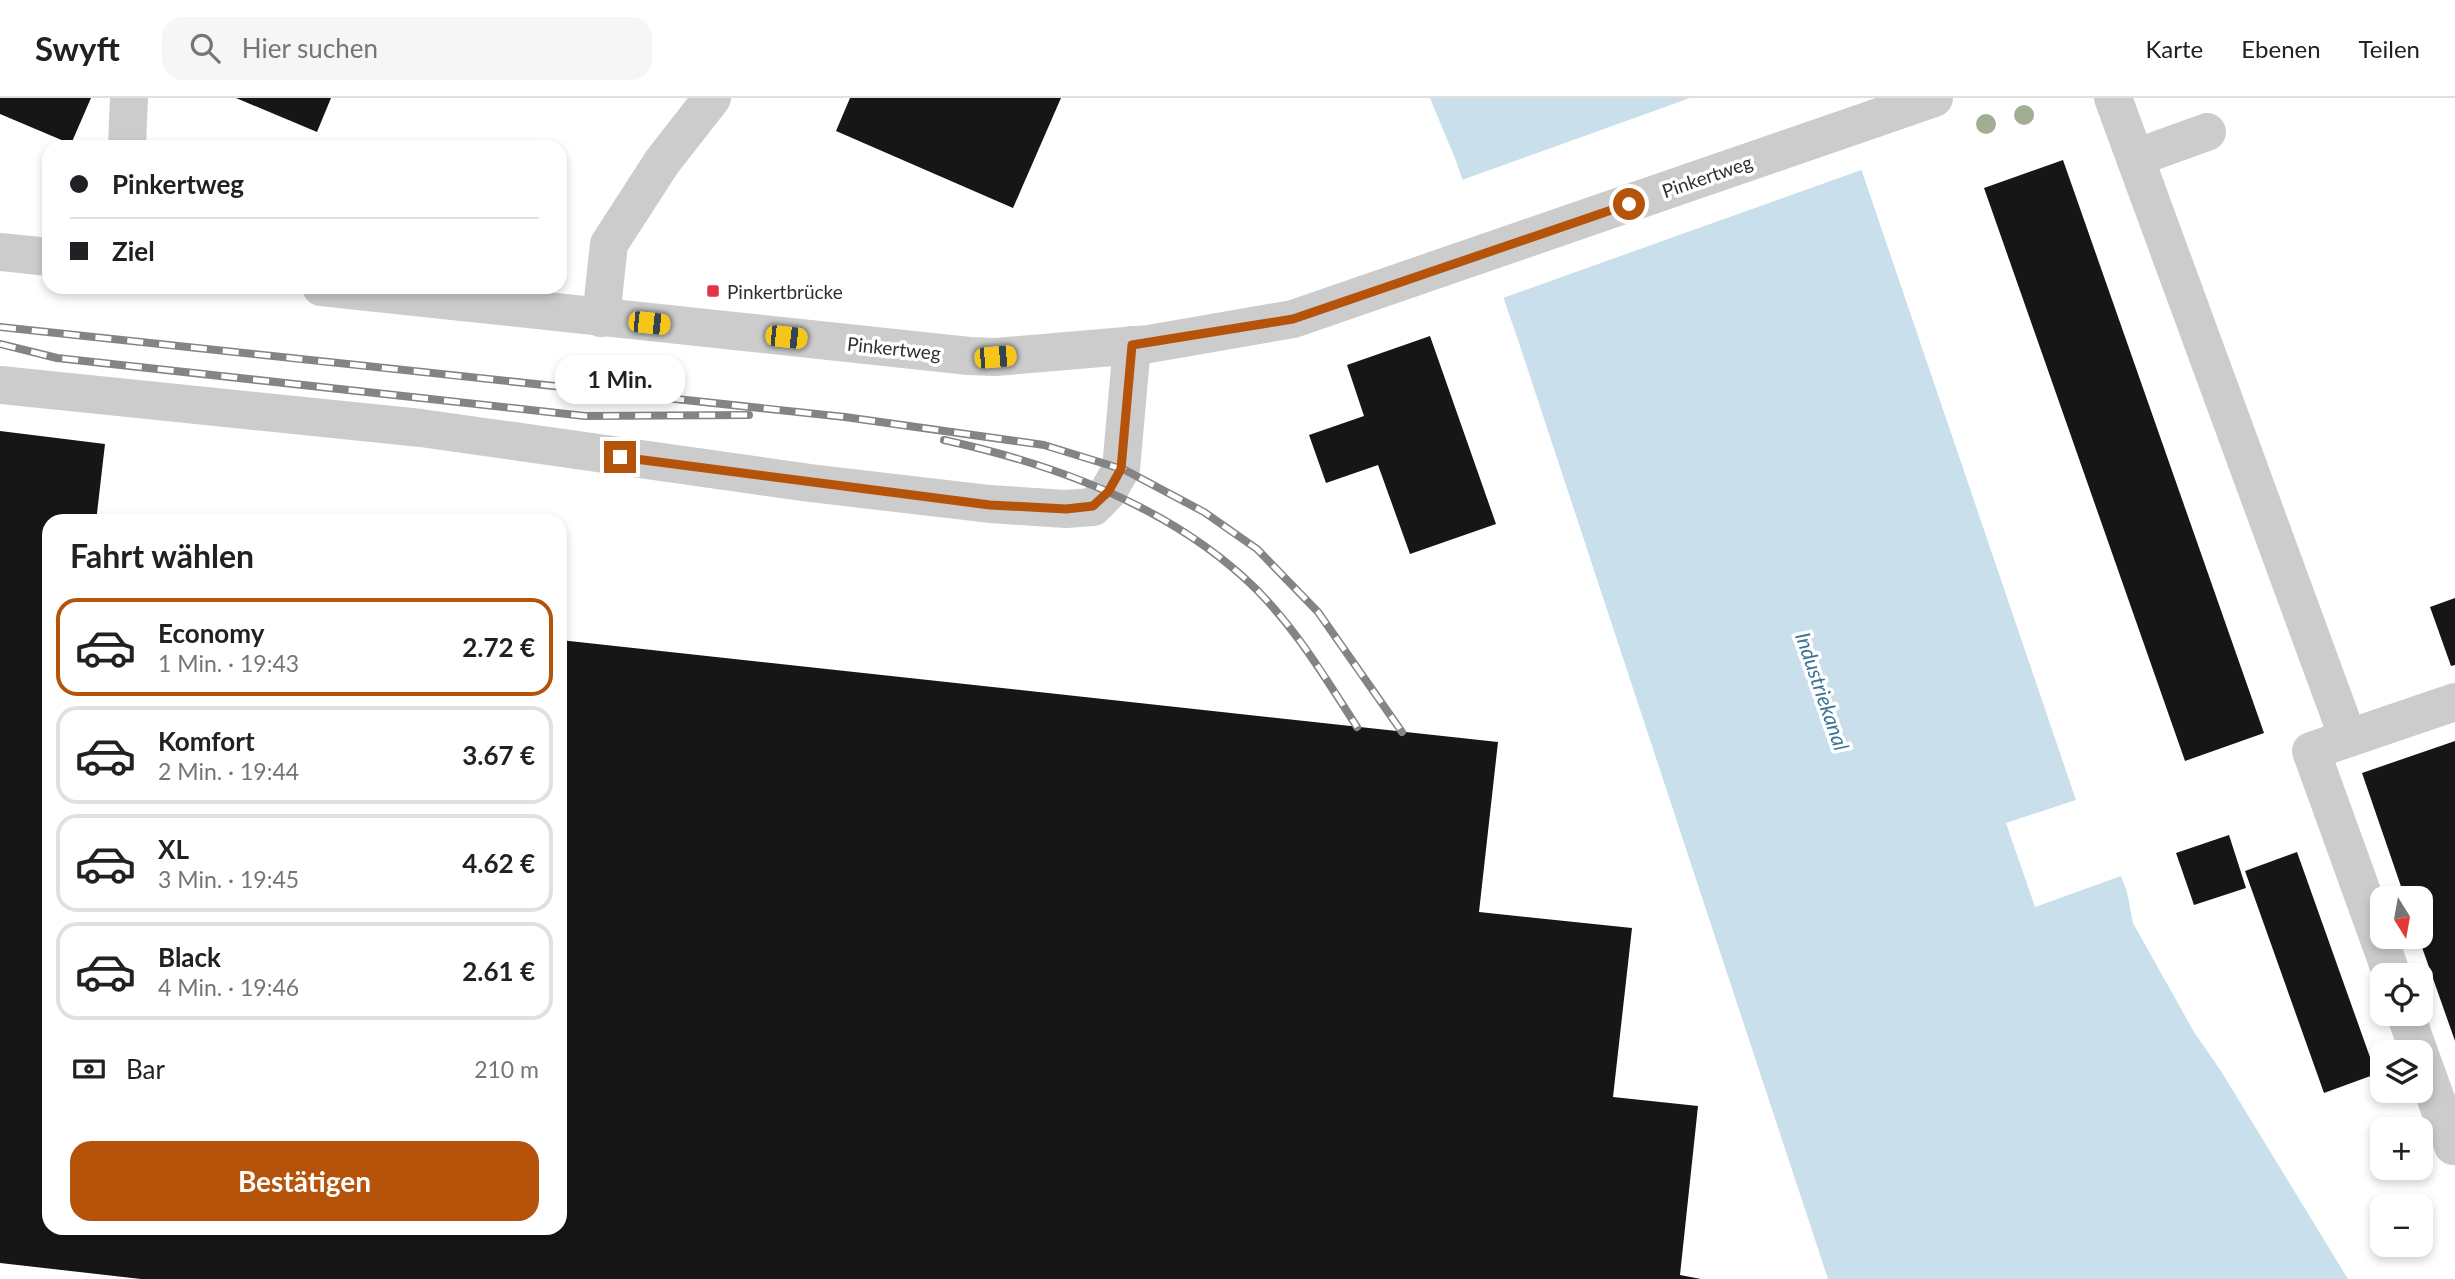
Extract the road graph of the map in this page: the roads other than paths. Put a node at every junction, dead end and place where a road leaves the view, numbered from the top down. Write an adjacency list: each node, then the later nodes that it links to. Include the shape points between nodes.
1 (129, 98): 6 (street)
2 (2113, 98): 7 (street)
3 (701, 101): 11 (street, via 609,244)
4 (1920, 103): 12 (street, Pinkertweg, via 1293,319)
5 (2207, 132): 7 (street)
6 (127, 140)
7 (2135, 158): 15 (street)
8 (0, 251): 9 (street)
9 (42, 256)
10 (384, 294): 11 (street, Pinkertweg)
11 (601, 318): 12 (street, Pinkertweg, via 969,356)
12 (1132, 345): 13 (street, via 1121,469 1108,492 1093,506 1066,509 990,505 810,483 421,428)
13 (0, 385)
14 (2455, 702): 15 (street)
15 (2348, 738): 16 (street, via 2311,751)
16 (2388, 963)
17 (2433, 1090): 18 (street)
18 (2455, 1145)

